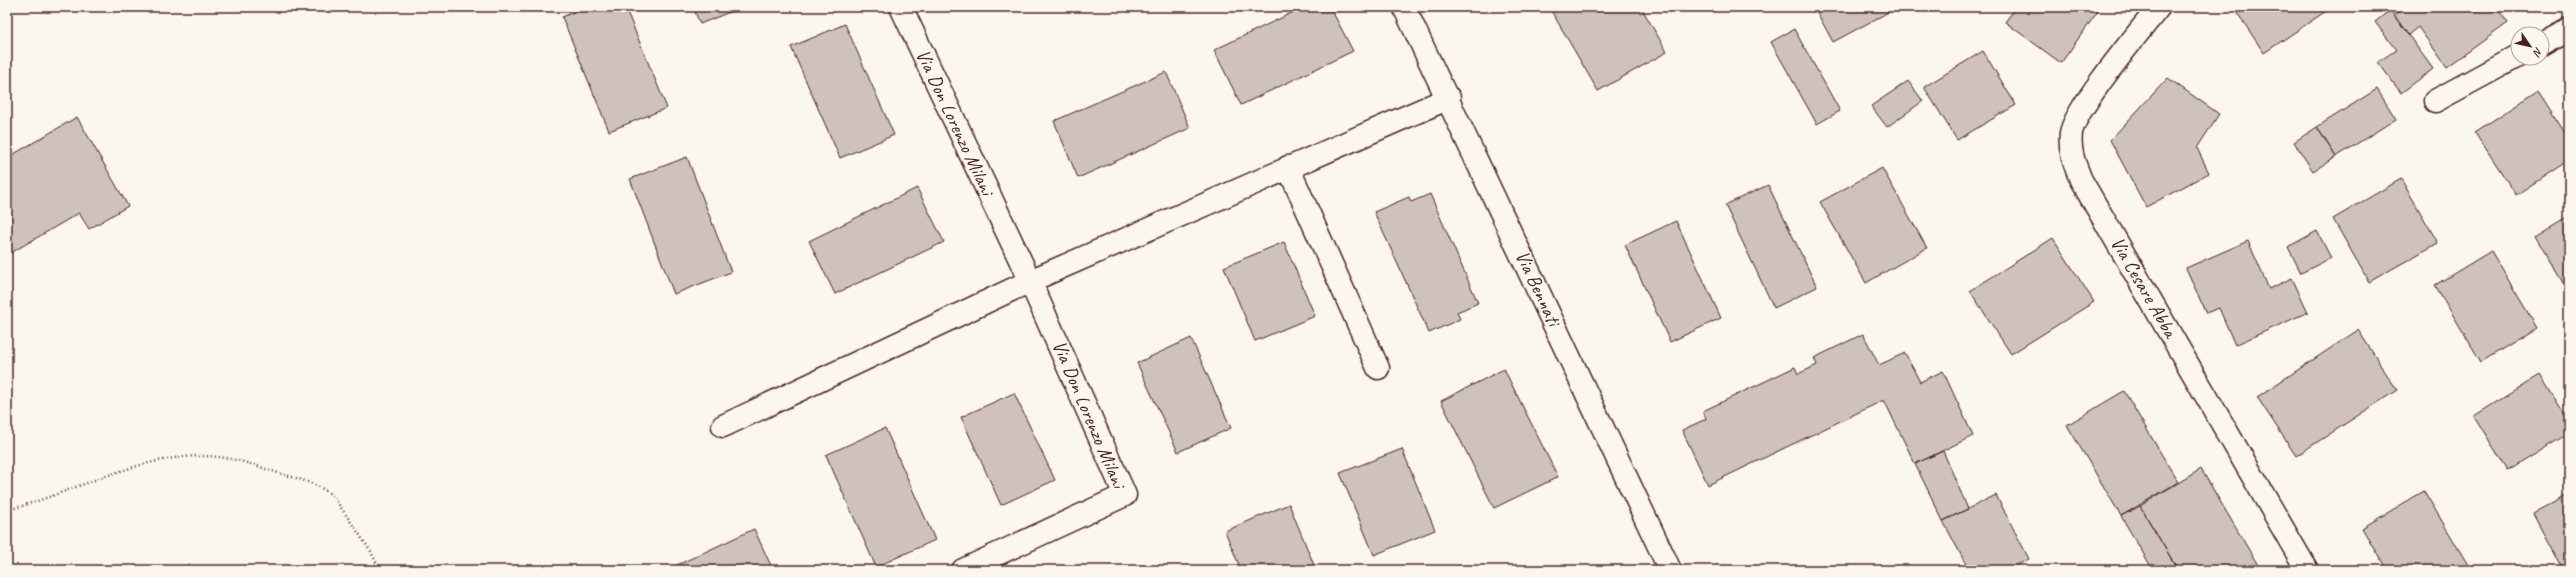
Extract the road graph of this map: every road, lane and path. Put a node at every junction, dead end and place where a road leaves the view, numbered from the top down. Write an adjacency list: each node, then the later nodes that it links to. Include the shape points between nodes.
1 (901, 7): 10 (street, Via Don Lorenzo Milani)
2 (1404, 7): 7 (street, Via Bennati)
3 (2159, 7): 17 (street, Via Cesare Abba, via 2083,107 2072,131 2070,156 2081,180)
4 (2569, 29): 5 (street)
5 (2550, 40)
6 (2510, 60): 8 (street)
7 (1449, 98): 9 (street); 16 (street, Via Bennati)
8 (2435, 101)
9 (1288, 167): 10 (street); 11 (street)
10 (1030, 281): 12 (street); 15 (street, Via Don Lorenzo Milani, via 1125,495)
11 (1378, 368)
12 (723, 426)
13 (7, 510): 14 (path, via 41,501 111,474 166,461 219,457 268,470 325,490 333,496 370,550)
14 (380, 570)
15 (963, 570)
16 (1670, 570)
17 (2307, 570)

